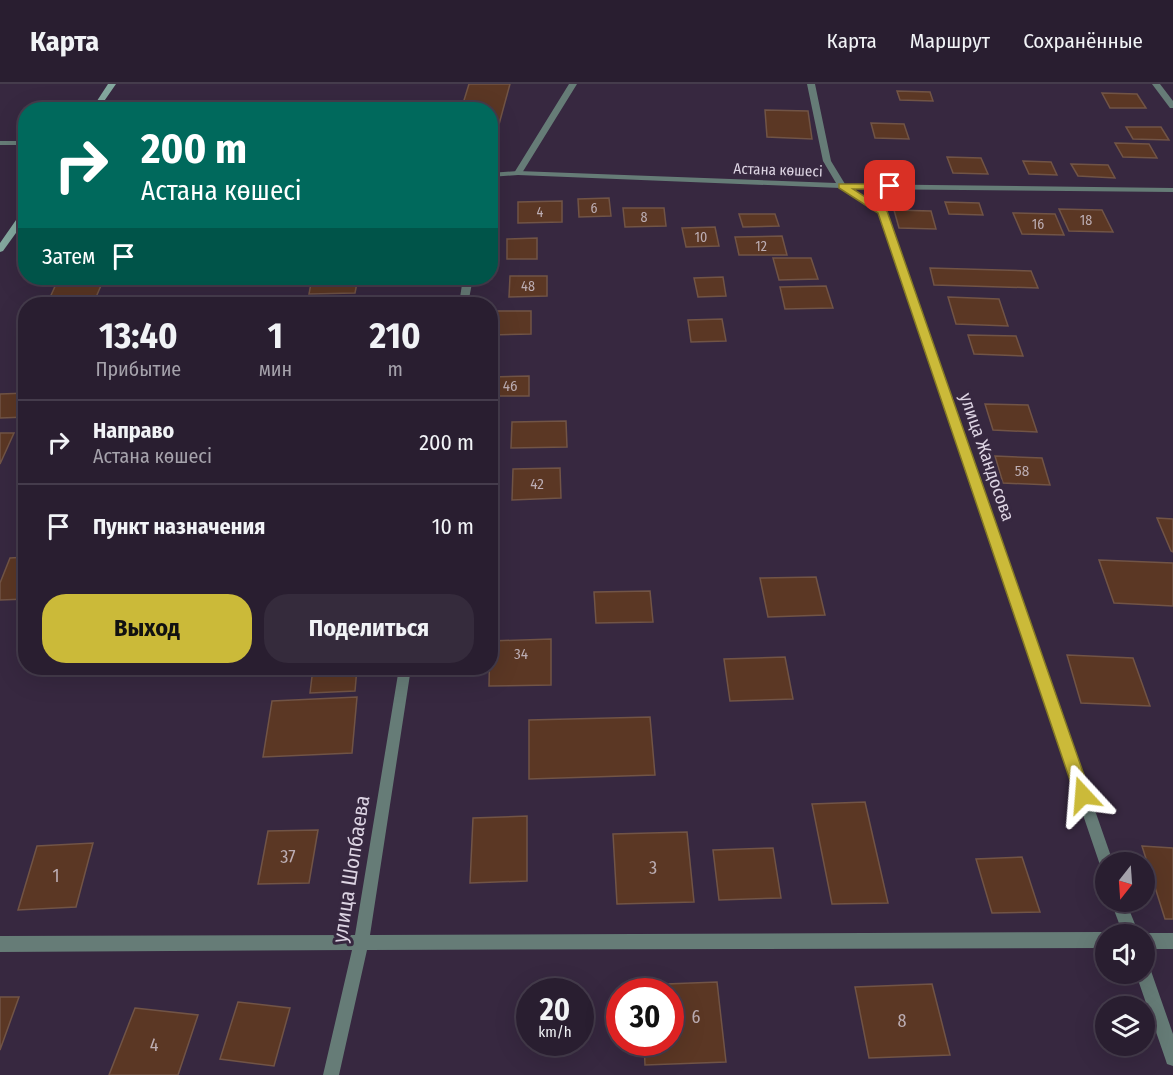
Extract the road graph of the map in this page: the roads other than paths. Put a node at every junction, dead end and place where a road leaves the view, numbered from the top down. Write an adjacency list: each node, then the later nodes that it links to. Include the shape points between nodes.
1 (112, 84): 5 (main road)
2 (573, 84): 9 (street)
3 (811, 84): 11 (street, улица Жандосова, via 827,161)
4 (1156, 84): 6 (street)
5 (100, 102)
6 (1173, 106)
7 (0, 143): 8 (street)
8 (18, 143)
9 (518, 173): 10 (street, Астана көшесі); 11 (street, Астана көшесі)
10 (498, 174)
11 (842, 186): 12 (street, Астана көшесі); 16 (street, улица Жандосова, via 882,211)
12 (1173, 190)
13 (18, 223): 14 (main road)
14 (0, 249)
15 (404, 675): 20 (street, улица Шопбаева)
16 (1103, 852)
17 (1095, 940): 20 (street)
18 (1155, 941): 19 (street)
19 (1173, 941)
20 (361, 943): 21 (street); 24 (street, улица Шопбаева)
21 (0, 944)
22 (1147, 984): 23 (street)
23 (1173, 1058)
24 (331, 1075)

